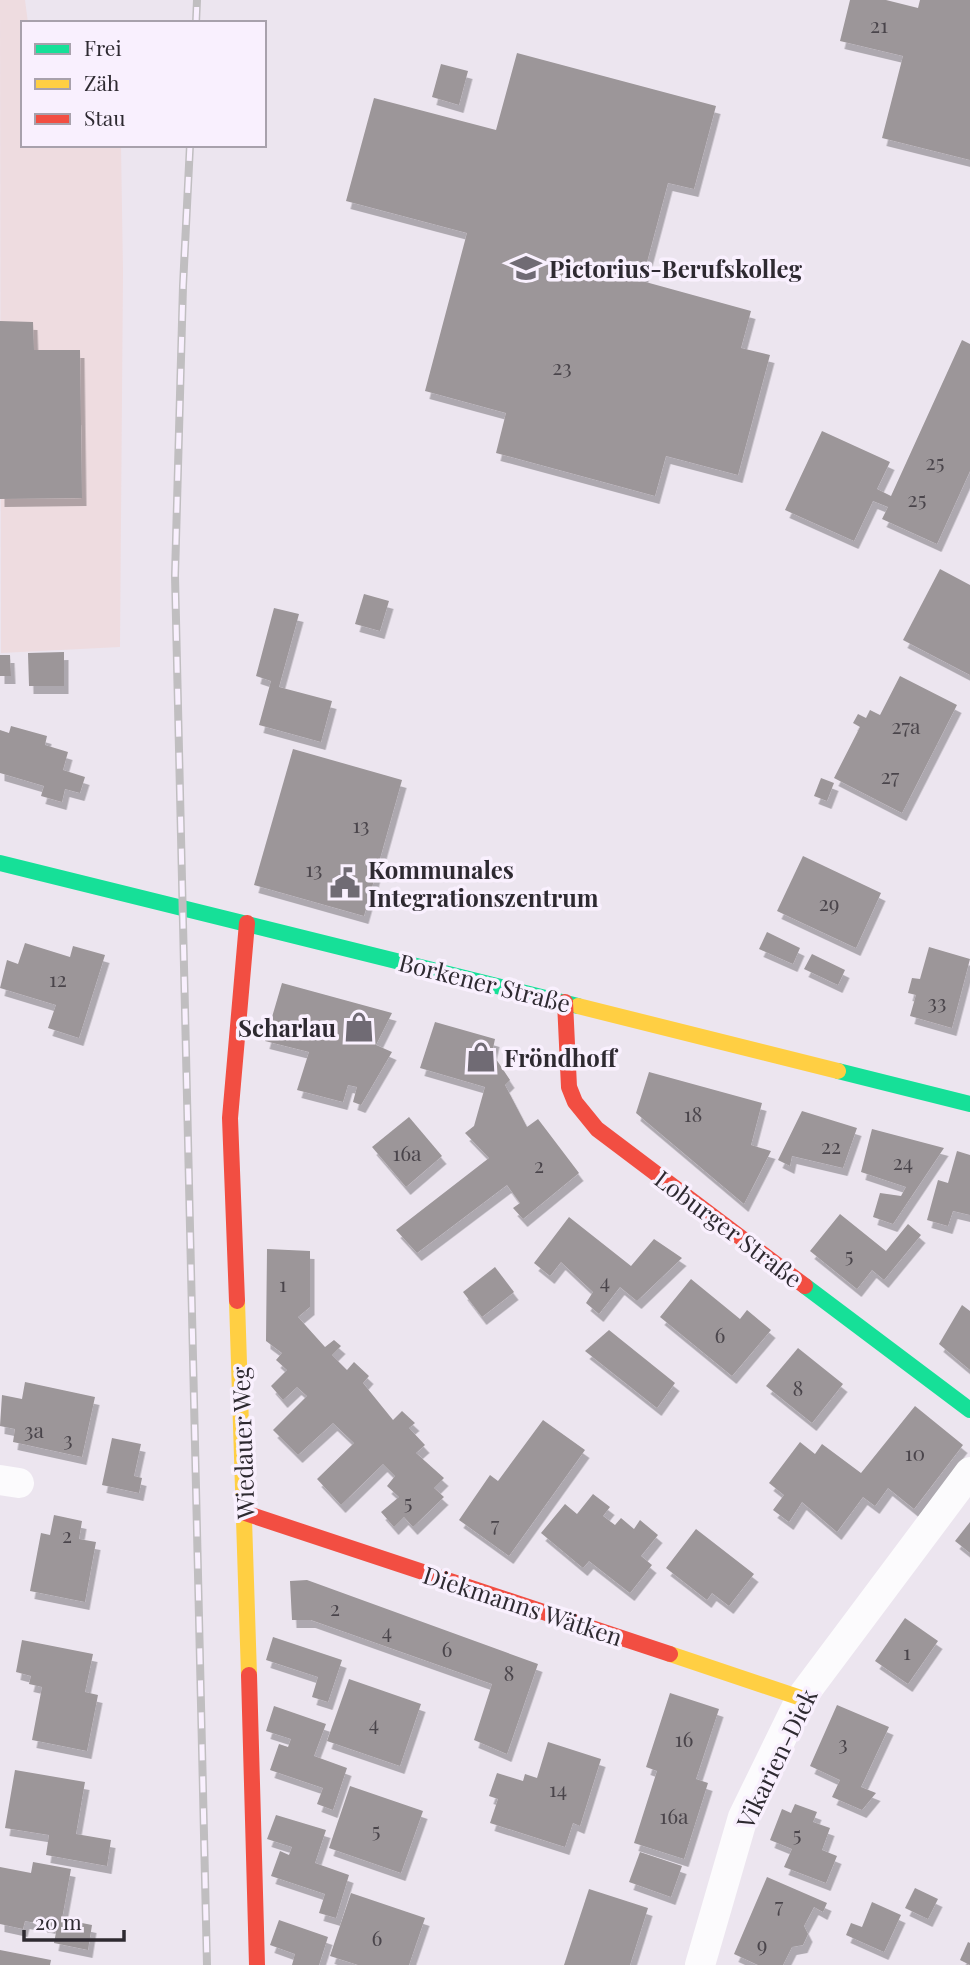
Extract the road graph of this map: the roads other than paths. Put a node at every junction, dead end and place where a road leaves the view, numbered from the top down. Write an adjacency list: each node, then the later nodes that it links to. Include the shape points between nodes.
1 (0, 863): 2 (street, Borkener Straße)
2 (247, 923): 3 (street, Borkener Straße); 7 (street, Wiedauer Weg, via 230,1118)
3 (565, 1002): 4 (street, Borkener Straße); 5 (street, Loburger Straße, via 569,1087 597,1129)
4 (970, 1104)
5 (970, 1410)
6 (970, 1472): 8 (street, Vikarien-Diek)
7 (245, 1513): 8 (street, Diekmanns Wätken); 9 (street, Wiedauer Weg)
8 (801, 1698): 10 (street, Vikarien-Diek, via 744,1817)
9 (257, 1965)
10 (700, 1965)

